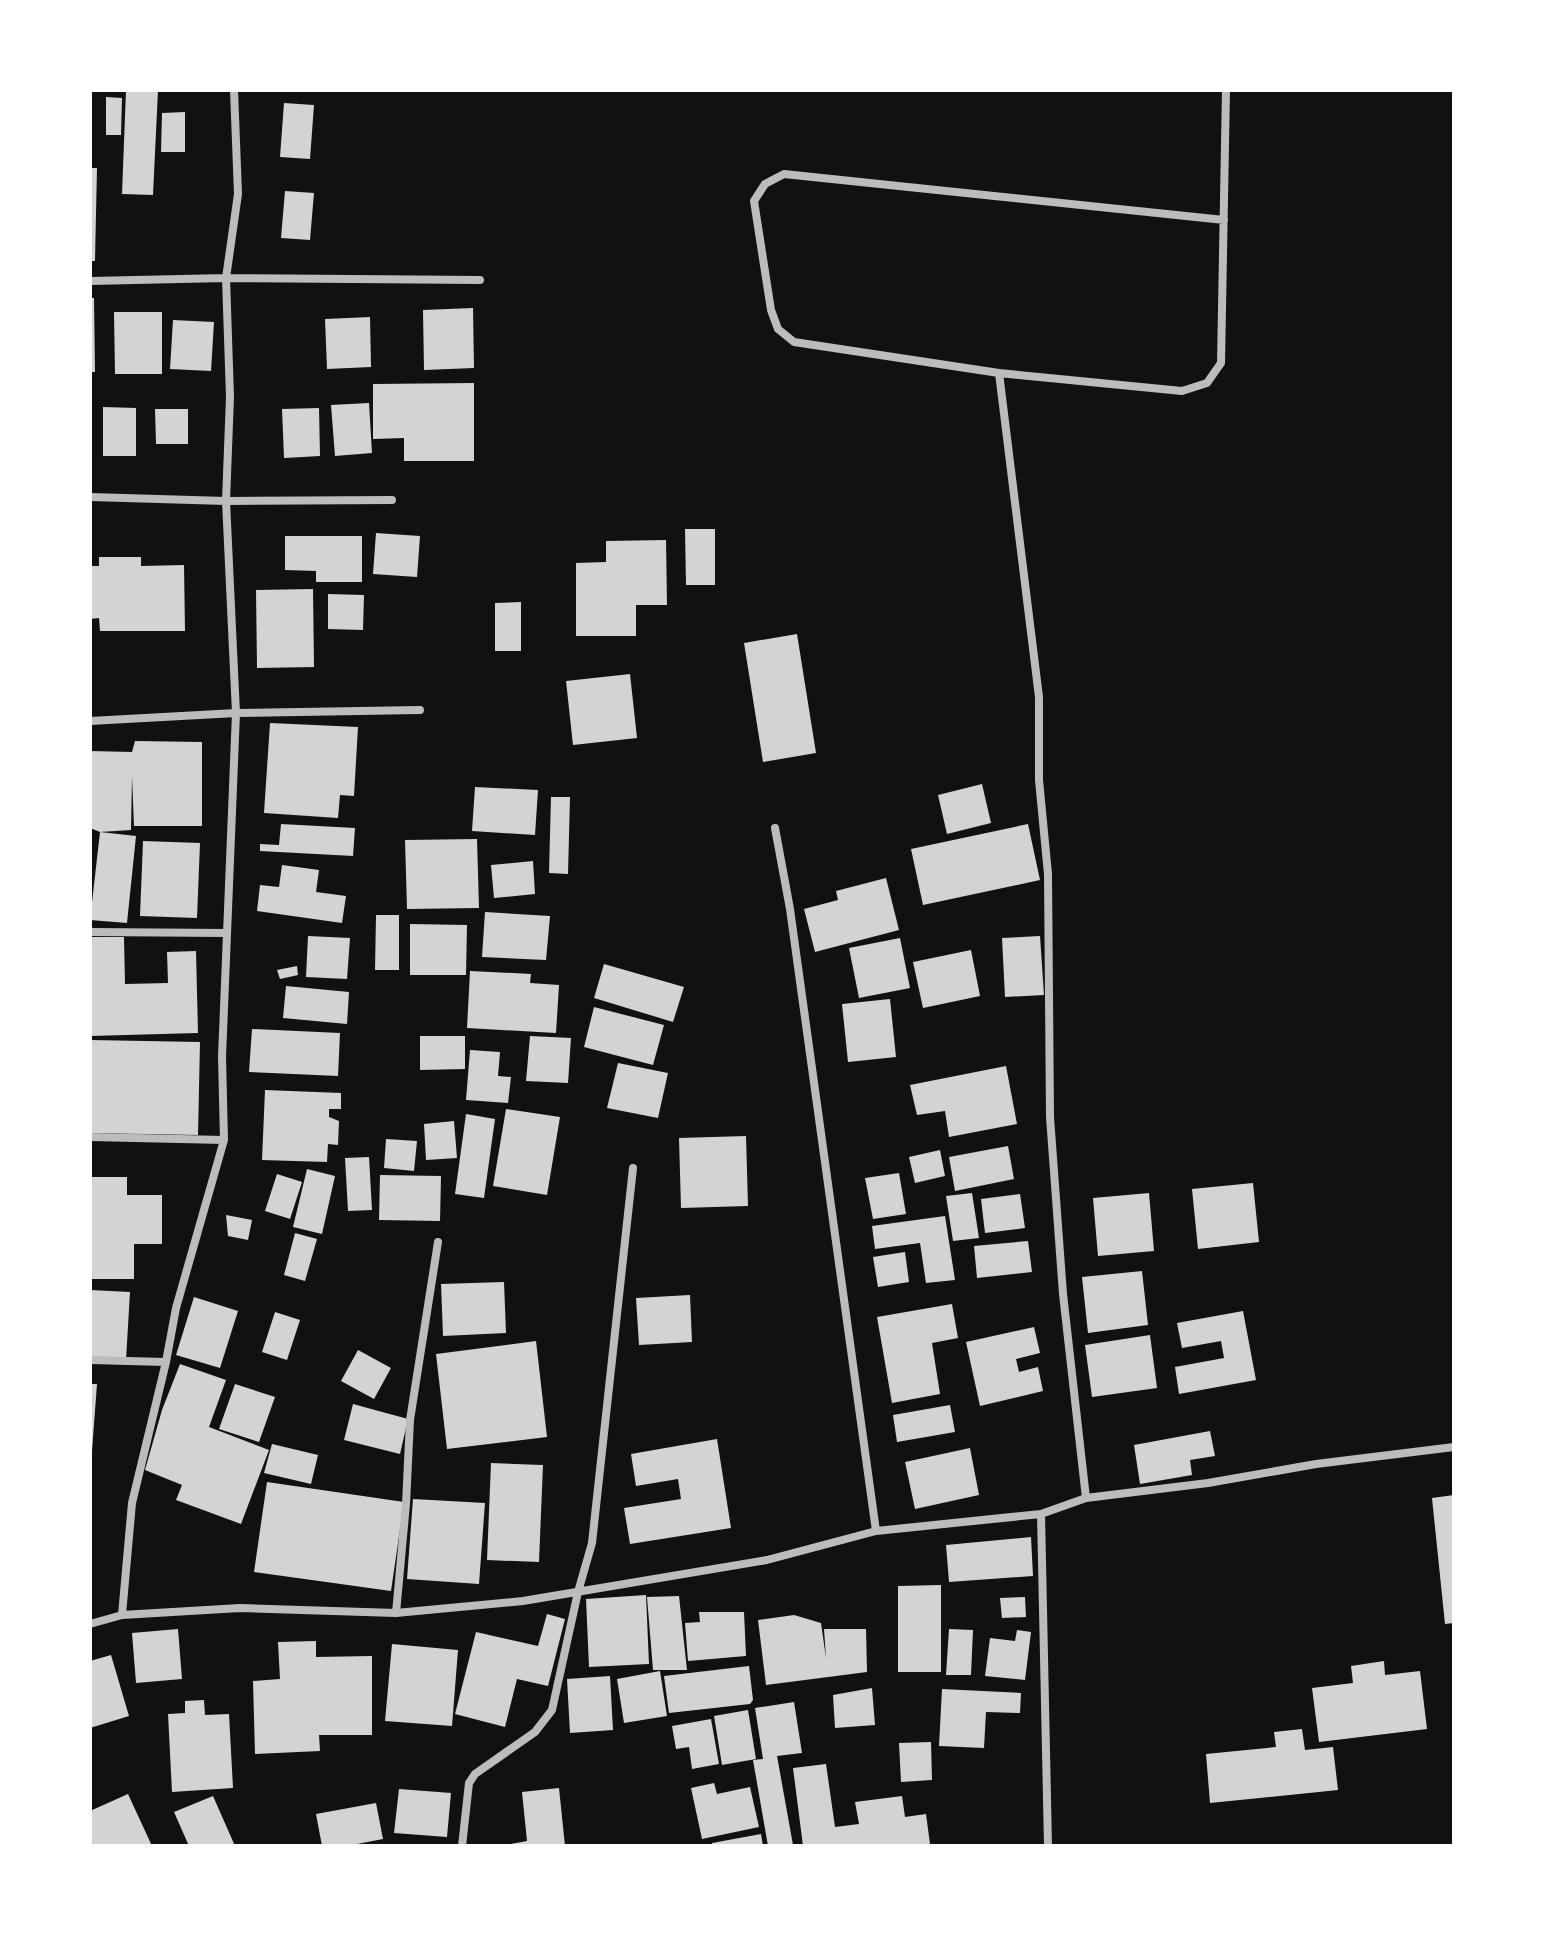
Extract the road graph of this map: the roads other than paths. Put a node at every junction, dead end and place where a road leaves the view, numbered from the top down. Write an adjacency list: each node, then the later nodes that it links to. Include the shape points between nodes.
1 (234, 90): 4 (street, via 238,194)
2 (1226, 90): 3 (street)
3 (1224, 220): 7 (street, via 1221,363 1207,383 1182,391); 7 (street, via 784,174 765,184 754,201 771,310 778,329 794,342)
4 (226, 278): 5 (street); 6 (street); 10 (street)
5 (480, 280)
6 (90, 281)
7 (999, 373): 24 (street, via 1039,697 1039,780 1048,874 1050,1117)
8 (90, 497): 10 (street)
9 (392, 500): 10 (street)
10 (226, 501): 12 (street)
11 (420, 710): 12 (street)
12 (236, 713): 13 (street); 16 (street)
13 (90, 721)
14 (775, 828): 26 (street)
15 (90, 932): 16 (street)
16 (226, 933): 18 (street)
17 (90, 1137): 18 (street)
18 (224, 1140): 22 (street, via 187,1263)
19 (633, 1168): 27 (street, via 592,1543)
20 (438, 1242): 28 (street, via 410,1420)
21 (90, 1360): 22 (street)
22 (166, 1362): 29 (street, via 132,1503)
23 (1454, 1447): 24 (street)
24 (1086, 1498): 25 (street)
25 (1041, 1514): 26 (street); 32 (street)
26 (876, 1531): 27 (street, via 767,1560)
27 (578, 1592): 28 (street); 31 (street, via 552,1710 535,1732 469,1783)
28 (396, 1613): 29 (street, via 240,1608)
29 (122, 1615): 30 (street)
30 (90, 1624)
31 (462, 1846)
32 (1048, 1846)

